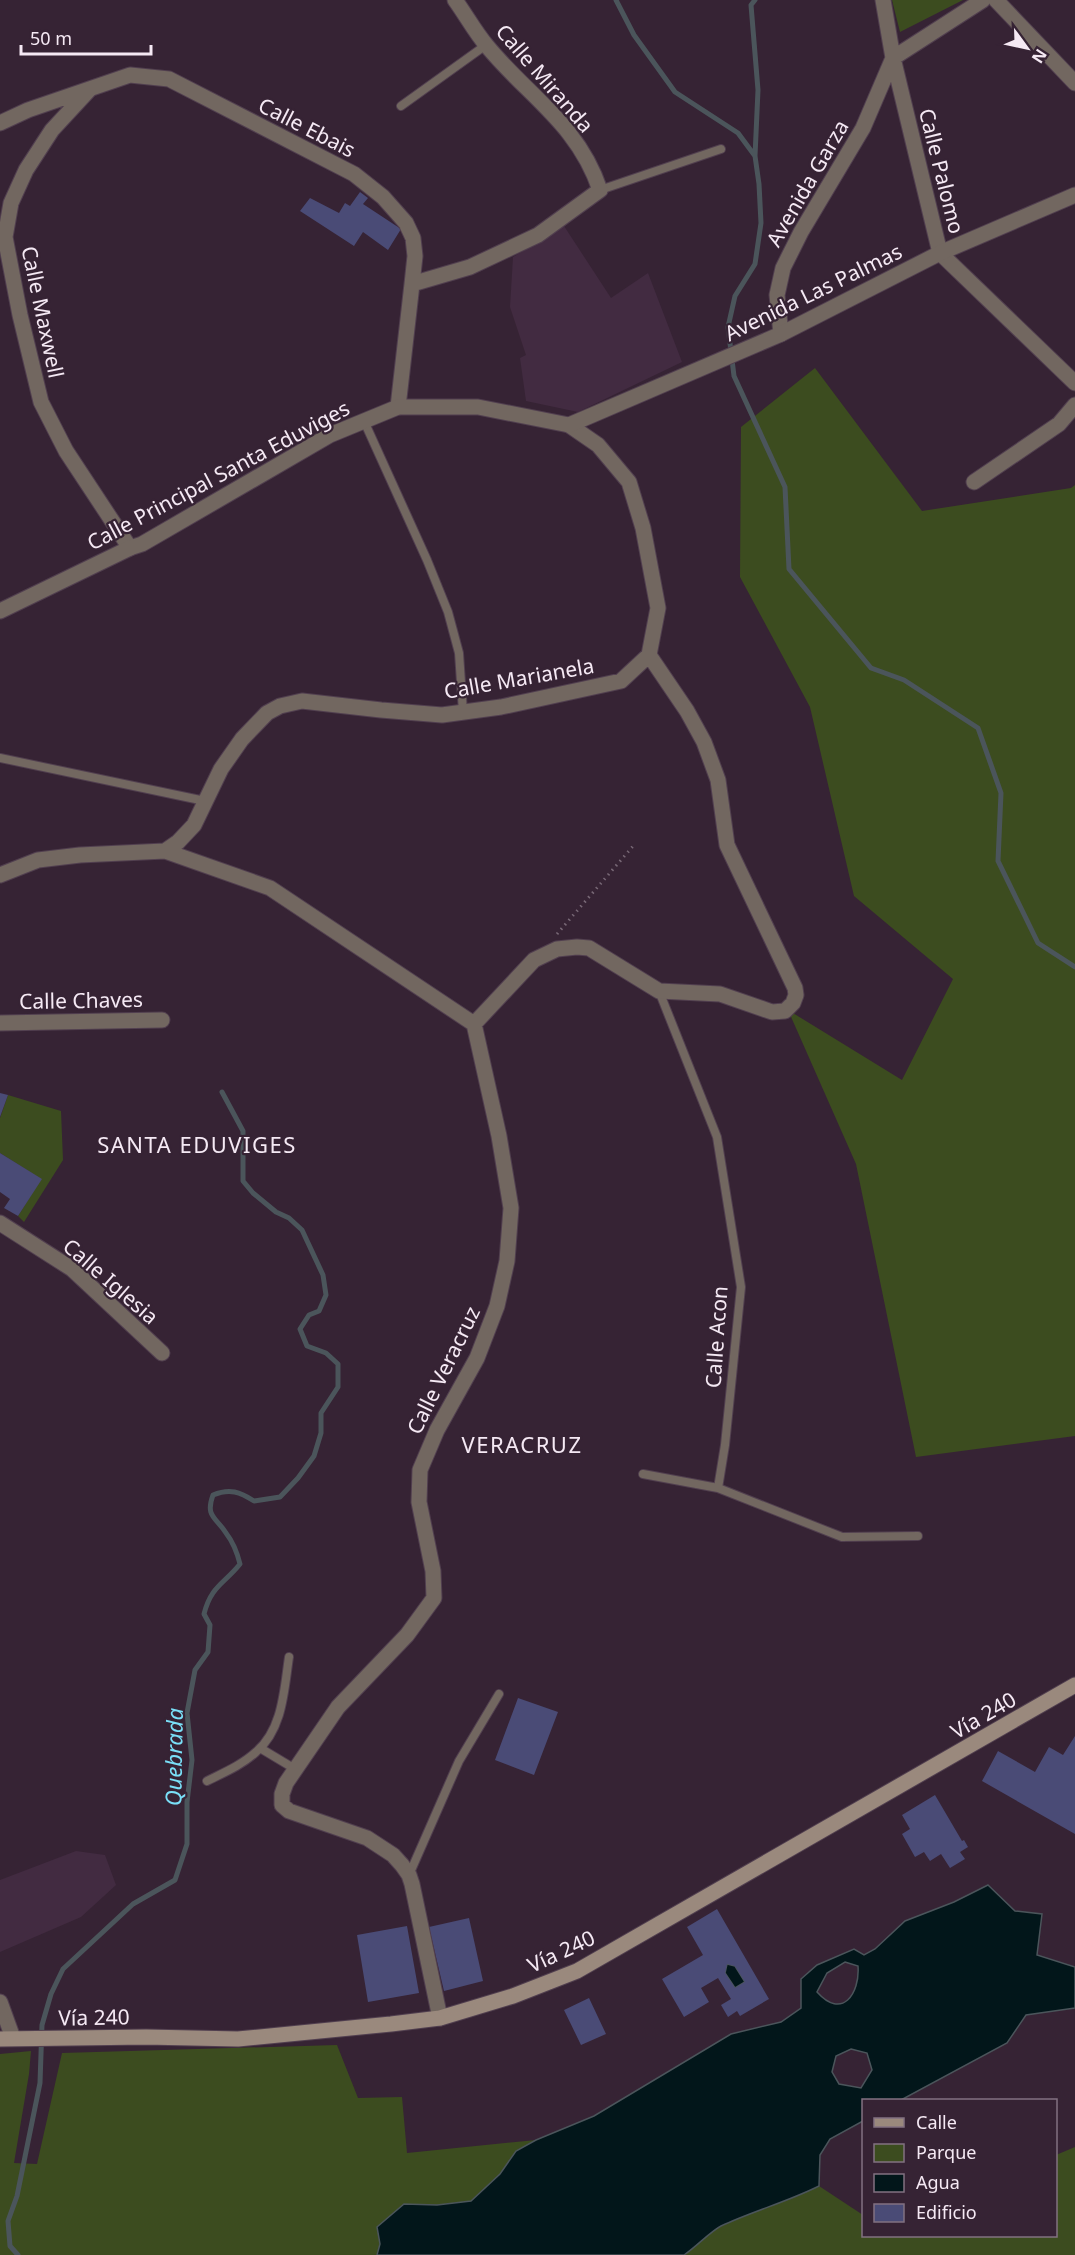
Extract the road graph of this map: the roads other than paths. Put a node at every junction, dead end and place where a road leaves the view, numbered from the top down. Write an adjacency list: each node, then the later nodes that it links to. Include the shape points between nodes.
1 (455, 0): 5 (street, Calle Miranda)
2 (884, 0): 6 (street, Calle Palomo)
3 (983, 0): 6 (street)
4 (996, 0): 7 (street)
5 (486, 45): 9 (lane); 12 (street, Calle Miranda, via 560,120 592,167)
6 (893, 58): 14 (street, Calle Palomo); 16 (street, Avenida Garza, via 863,128 783,268 777,295)
7 (1075, 83)
8 (92, 87): 10 (street, Calle Ebais); 15 (street, Calle Ebais, via 130,75 169,79 354,174 383,197 406,223 415,256); 23 (street, Calle Maxwell, via 52,130 26,170 11,203 5,237 41,402 66,452)
9 (400, 106)
10 (0, 123)
11 (721, 149): 12 (lane)
12 (600, 190): 15 (street, via 538,235 470,267)
13 (1075, 195): 14 (street, Avenida Las Palmas)
14 (940, 253): 16 (street, Avenida Las Palmas); 17 (street, Calle Palomo)
15 (412, 284): 19 (street, Calle Ebais)
16 (781, 334): 21 (street, Avenida Las Palmas)
17 (1075, 383)
18 (1075, 405): 22 (street, via 1059,424)
19 (398, 407): 20 (street, Calle Principal Santa Eduviges); 21 (street, Calle Principal Santa Eduviges, via 478,407)
20 (364, 421): 23 (street, Calle Principal Santa Eduviges, via 330,435); 26 (lane, via 448,612 459,653)
21 (569, 425): 25 (street, via 598,445 629,482 643,528 658,608)
22 (974, 482)
23 (130, 548): 24 (street, Calle Principal Santa Eduviges)
24 (0, 611)
25 (649, 655): 26 (street, Calle Marianela, via 621,681); 31 (street, via 704,742 718,780 727,845 796,995 784,1011 772,1012 720,994)
26 (463, 712): 28 (street, Calle Marianela, via 432,714 302,701 280,706 267,713 242,739)
27 (0, 758): 28 (lane)
28 (205, 801): 29 (street, Calle Marianela, via 194,825)
29 (165, 850): 30 (street, via 38,860); 34 (street, via 270,888)
30 (0, 875)
31 (659, 992): 34 (street, via 590,948 557,949 534,960); 38 (lane, Calle Acon, via 717,1137 741,1287)
32 (162, 1020): 33 (street, Calle Chaves)
33 (0, 1023)
34 (474, 1024): 44 (street, Calle Veracruz, via 511,1208 507,1261 497,1306 477,1358 420,1470 419,1502 433,1571 434,1598 406,1635 338,1707)
35 (0, 1223): 36 (street, Calle Iglesia, via 72,1269)
36 (162, 1353)
37 (643, 1474): 38 (lane)
38 (717, 1488): 39 (lane, via 842,1537)
39 (918, 1536)
40 (289, 1657): 43 (lane, via 282,1706 271,1734)
41 (1075, 1685): 48 (main road, Vía 240, via 577,1971)
42 (499, 1694): 46 (lane, via 459,1761)
43 (260, 1748): 44 (lane); 45 (lane)
44 (295, 1769): 46 (street, Calle Veracruz, via 285,1783 282,1805 289,1811 367,1838 393,1855)
45 (207, 1781)
46 (409, 1875): 48 (street, Calle Veracruz)
47 (0, 2002): 49 (street)
48 (440, 2018): 49 (main road, Vía 240, via 238,2038)
49 (7, 2039)

